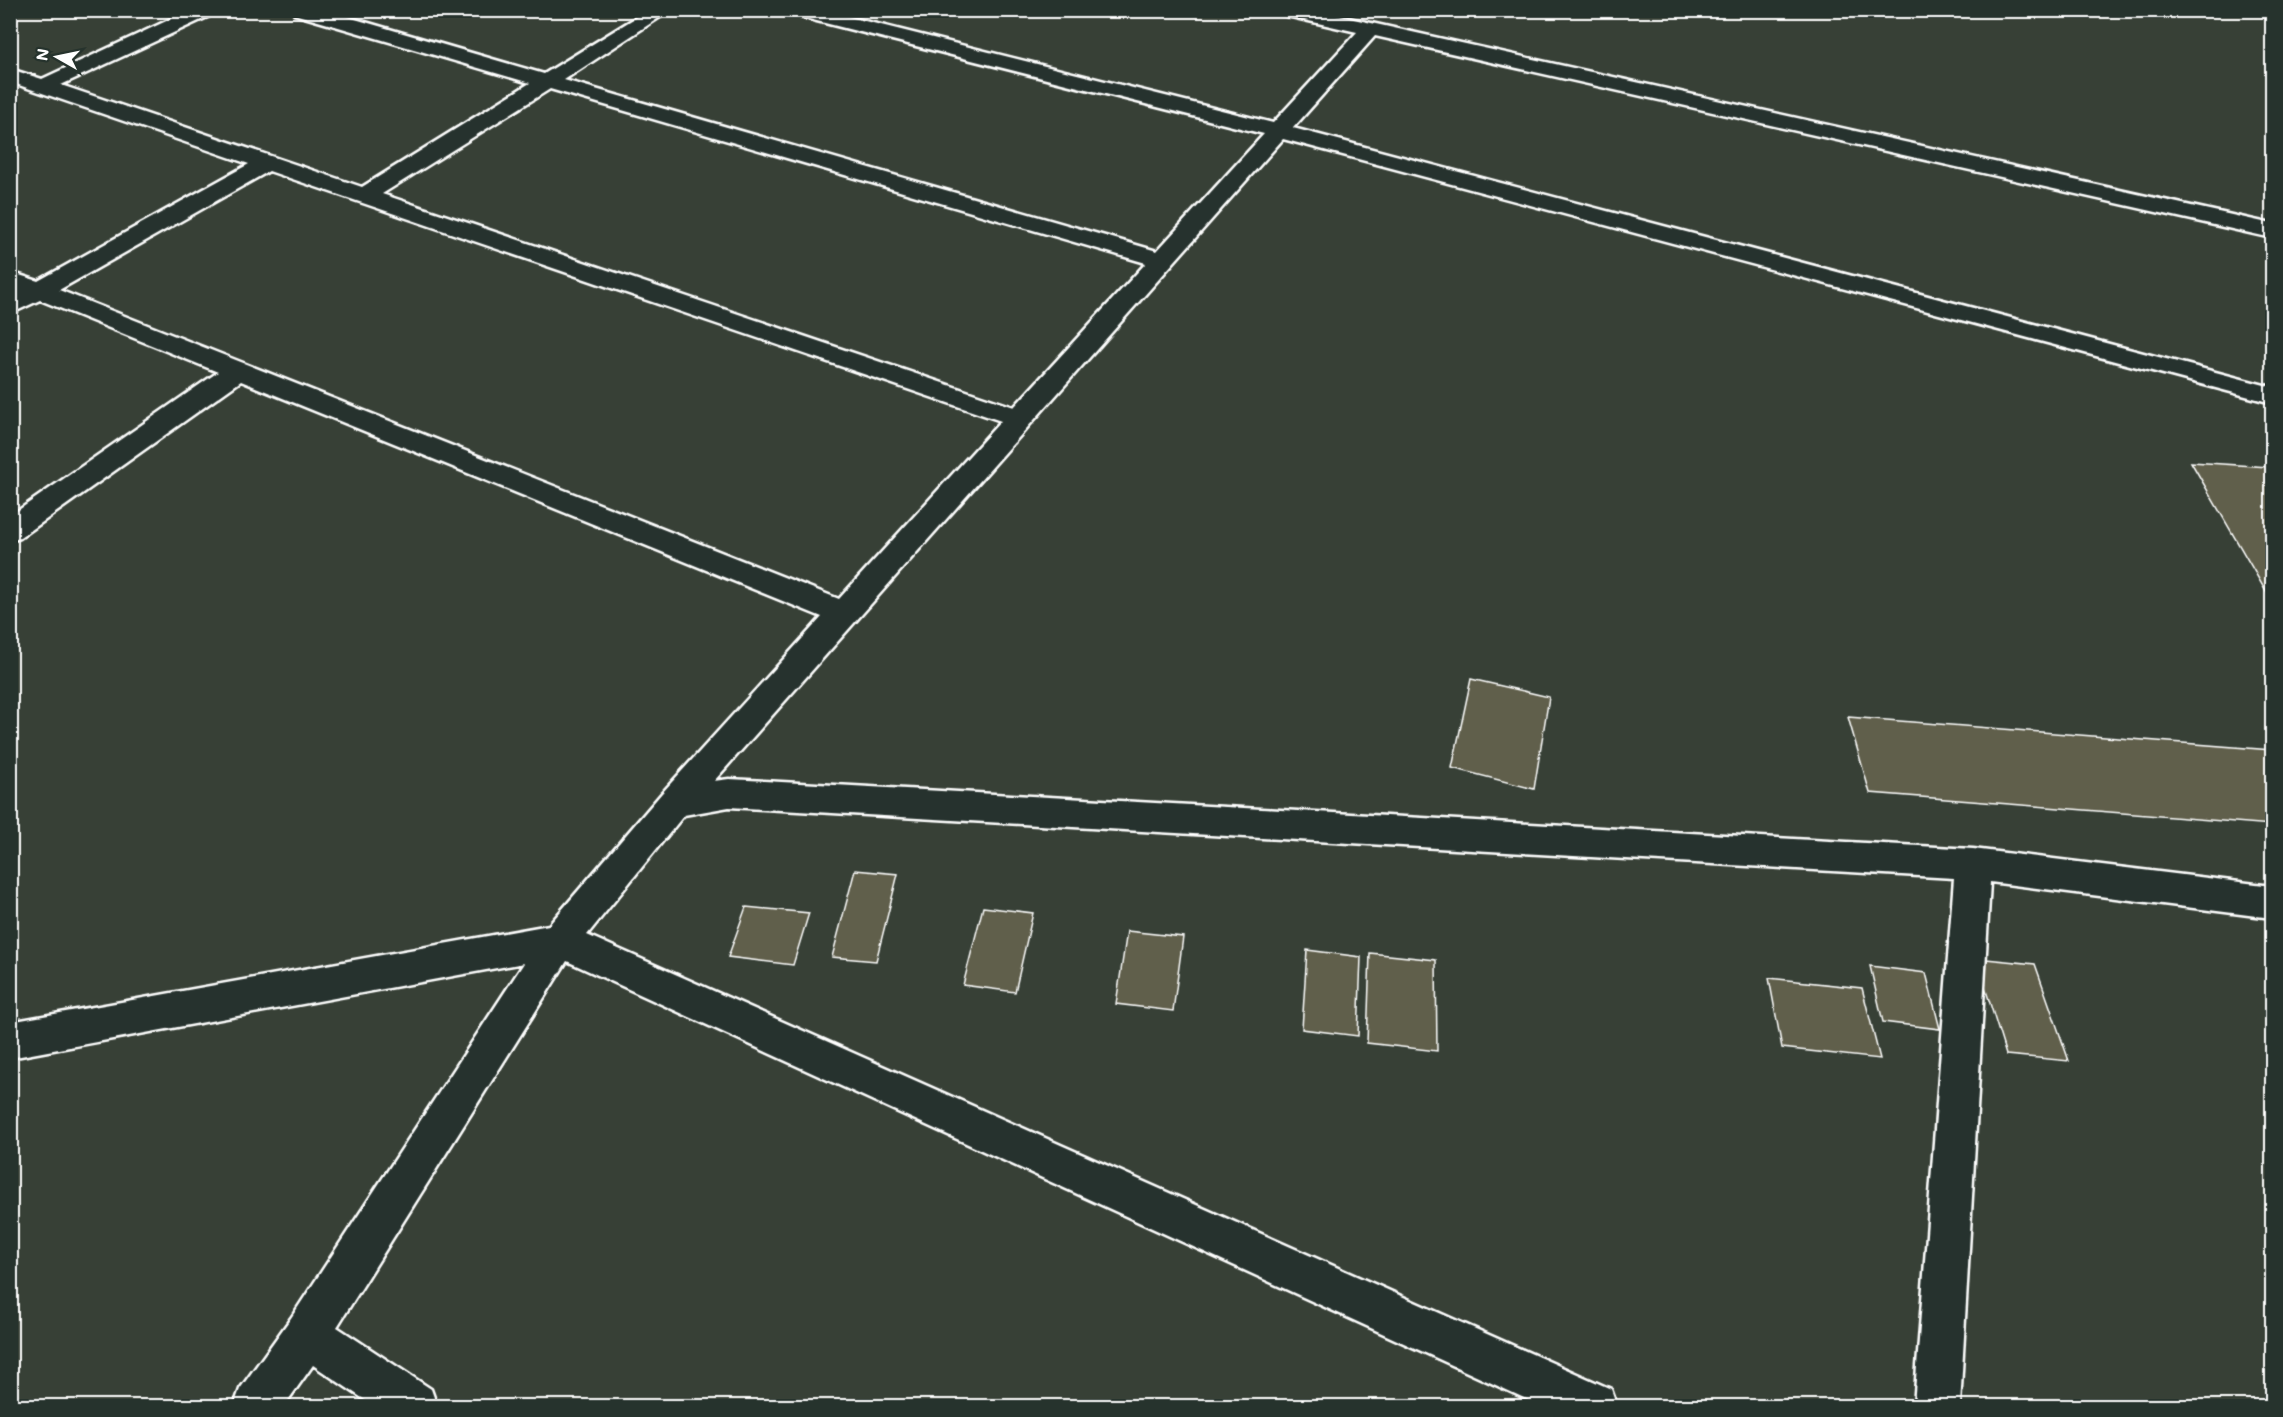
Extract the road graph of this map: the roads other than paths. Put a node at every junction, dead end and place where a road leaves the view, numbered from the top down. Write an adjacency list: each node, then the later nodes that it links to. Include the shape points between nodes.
1 (207, 10): 9 (street)
2 (301, 10): 8 (street)
3 (662, 10): 8 (street)
4 (796, 10): 10 (street)
5 (1285, 10): 6 (street)
6 (1370, 29): 10 (street); 13 (street)
7 (10, 75): 9 (street)
8 (548, 82): 12 (street); 14 (street)
9 (43, 86): 11 (street)
10 (1278, 131): 14 (street); 19 (street)
11 (268, 162): 12 (street); 16 (street)
12 (364, 195): 20 (street)
13 (2272, 231)
14 (1163, 260): 20 (street)
15 (10, 279): 16 (street)
16 (38, 291): 17 (street); 18 (street)
17 (10, 306)
18 (239, 370): 21 (street); 22 (street)
19 (2272, 395)
20 (1020, 418): 22 (street)
21 (10, 531)
22 (844, 613): 23 (street)
23 (674, 803): 24 (street, via 729,794); 26 (street)
24 (1973, 864): 25 (street); 32 (street)
25 (2272, 902)
26 (560, 940): 27 (street); 28 (street); 31 (street)
27 (10, 1040)
28 (307, 1334): 29 (street); 30 (street)
29 (257, 1407)
30 (414, 1407)
31 (1594, 1407)
32 (1937, 1407)

